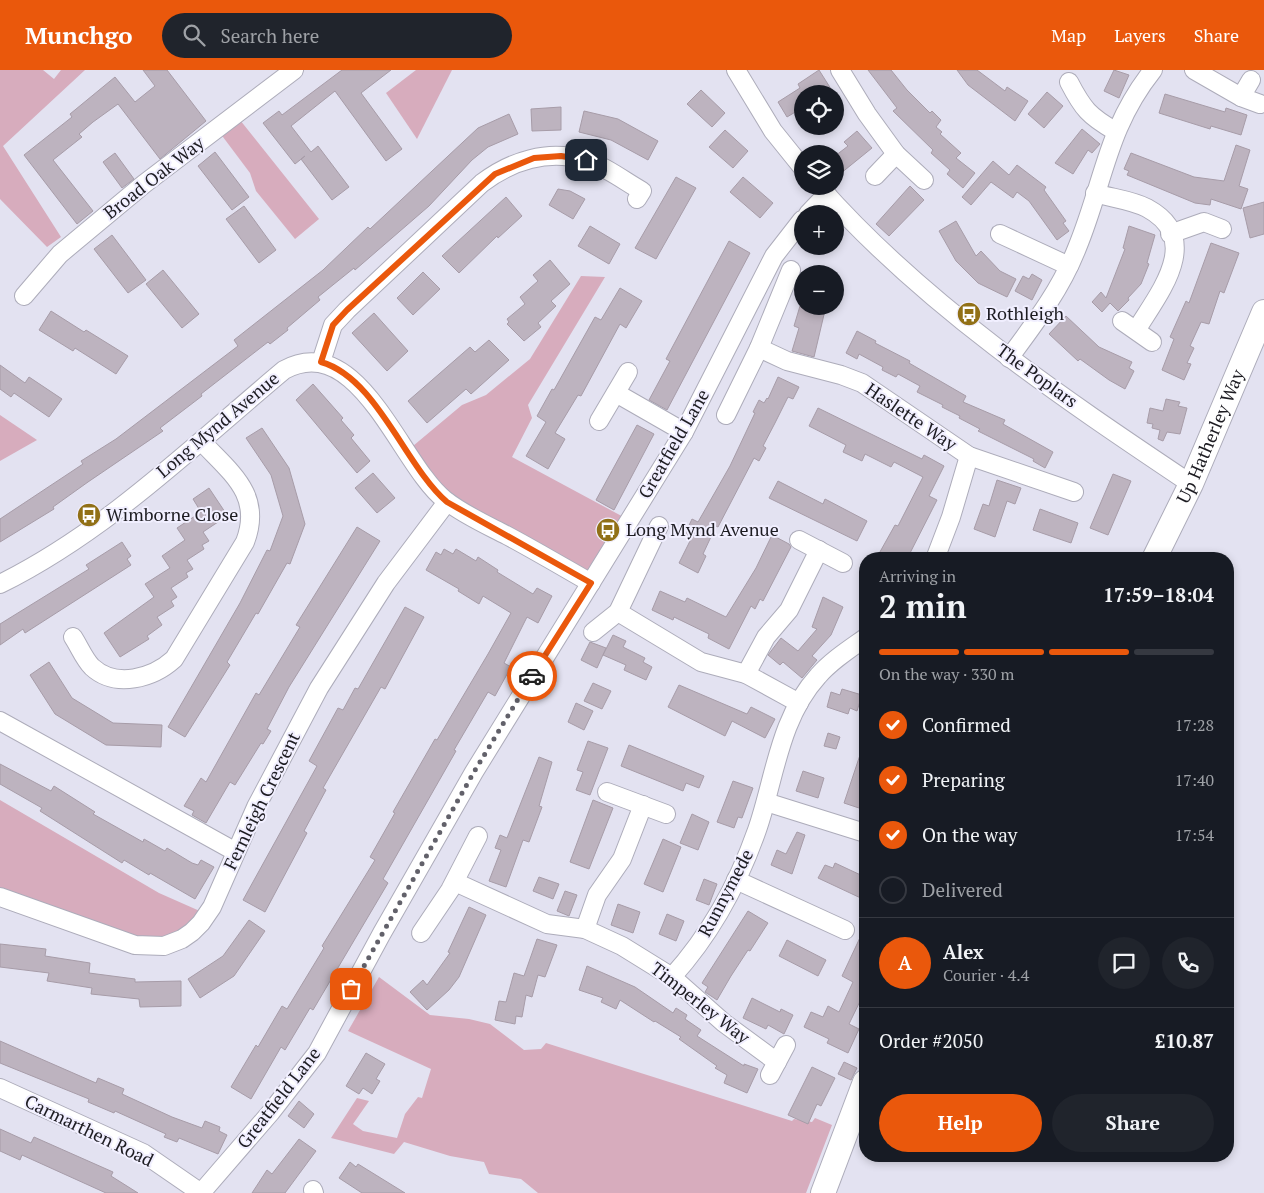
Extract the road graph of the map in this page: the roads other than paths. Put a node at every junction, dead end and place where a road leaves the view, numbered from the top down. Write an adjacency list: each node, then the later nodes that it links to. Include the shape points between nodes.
1 (294, 70): 24 (street, Broad Oak Way, via 144,184 60,254)
2 (736, 70): 12 (street, via 773,131)
3 (840, 70): 11 (street)
4 (1153, 70): 10 (street)
5 (1194, 70): 8 (street)
6 (1251, 80): 8 (street)
7 (1069, 82): 10 (street, via 1083,108)
8 (1241, 96): 9 (street)
9 (1260, 104)
10 (1115, 131): 15 (street)
11 (896, 154): 13 (street); 14 (street)
12 (794, 157)
13 (876, 176)
14 (924, 180)
15 (1095, 193): 21 (street, via 1147,208 1163,222); 22 (street)
16 (828, 195): 28 (street, The Poplars, via 887,255)
17 (637, 199): 29 (street, via 642,191 586,160 548,156 508,167 476,190 347,310 333,325)
18 (1222, 229): 21 (street, via 1204,222)
19 (794, 230): 34 (street, Greatfield Lane, via 774,256)
20 (1000, 234): 22 (street)
21 (1170, 234): 26 (street, via 1175,248 1173,266 1129,325)
22 (1070, 266): 28 (street)
23 (791, 270): 27 (street)
24 (24, 296)
25 (1264, 312): 37 (street, Up Hatherley Way)
26 (1152, 342)
27 (759, 348): 32 (street); 36 (street, Haslette Way, via 787,361 862,384)
28 (1009, 358): 37 (street, The Poplars)
29 (321, 362): 35 (street, Long Mynd Avenue, via 301,362 284,370); 39 (street, via 338,369 368,397 430,486)
30 (628, 372): 31 (street)
31 (616, 393): 33 (street); 34 (street)
32 (726, 415)
33 (599, 421)
34 (684, 432): 46 (street, Greatfield Lane)
35 (202, 442): 47 (street, Long Mynd Avenue, via 91,530); 50 (street, via 240,483 249,501 251,522 245,542 174,659 142,678 116,678 92,666)
36 (968, 456): 38 (street, Haslette Way); 43 (street, via 952,517)
37 (1191, 484): 44 (street, Up Hatherley Way)
38 (1068, 486)
39 (447, 502): 46 (street); 61 (street, Fernleigh Crescent, via 386,583 336,659 276,767)
40 (659, 526): 48 (street)
41 (799, 540): 42 (street)
42 (819, 550): 45 (street); 52 (street, via 789,610 766,637)
43 (938, 552)
44 (1157, 552)
45 (843, 562)
46 (591, 583): 72 (street, Greatfield Lane, via 474,772 317,1053)
47 (0, 584)
48 (618, 612): 49 (street); 52 (street, via 701,662)
49 (593, 632)
50 (73, 637)
51 (859, 642): 53 (street, Runnymede, via 829,665)
52 (746, 674): 53 (street)
53 (799, 703): 56 (street, Runnymede, via 777,756)
54 (0, 721): 61 (street)
55 (607, 792): 57 (street)
56 (766, 802): 59 (street); 62 (street, Runnymede)
57 (643, 805): 58 (street); 65 (street, via 622,859 597,895)
58 (666, 814)
59 (859, 831)
60 (478, 836): 63 (street)
61 (236, 852): 64 (street, Fernleigh Crescent, via 212,907 201,923 182,939 164,946 135,945)
62 (736, 880): 66 (street); 68 (street, Runnymede, via 708,931)
63 (455, 882): 65 (street, Timperley Way, via 547,924); 67 (street)
64 (0, 897)
65 (585, 929): 68 (street, Timperley Way, via 622,946)
66 (845, 930)
67 (421, 933)
68 (672, 978): 69 (street, Timperley Way, via 774,1069)
69 (786, 1045)
70 (0, 1088): 72 (street, Carmarthen Road, via 142,1152)
71 (859, 1098): 73 (street)
72 (201, 1193)
73 (823, 1193)

